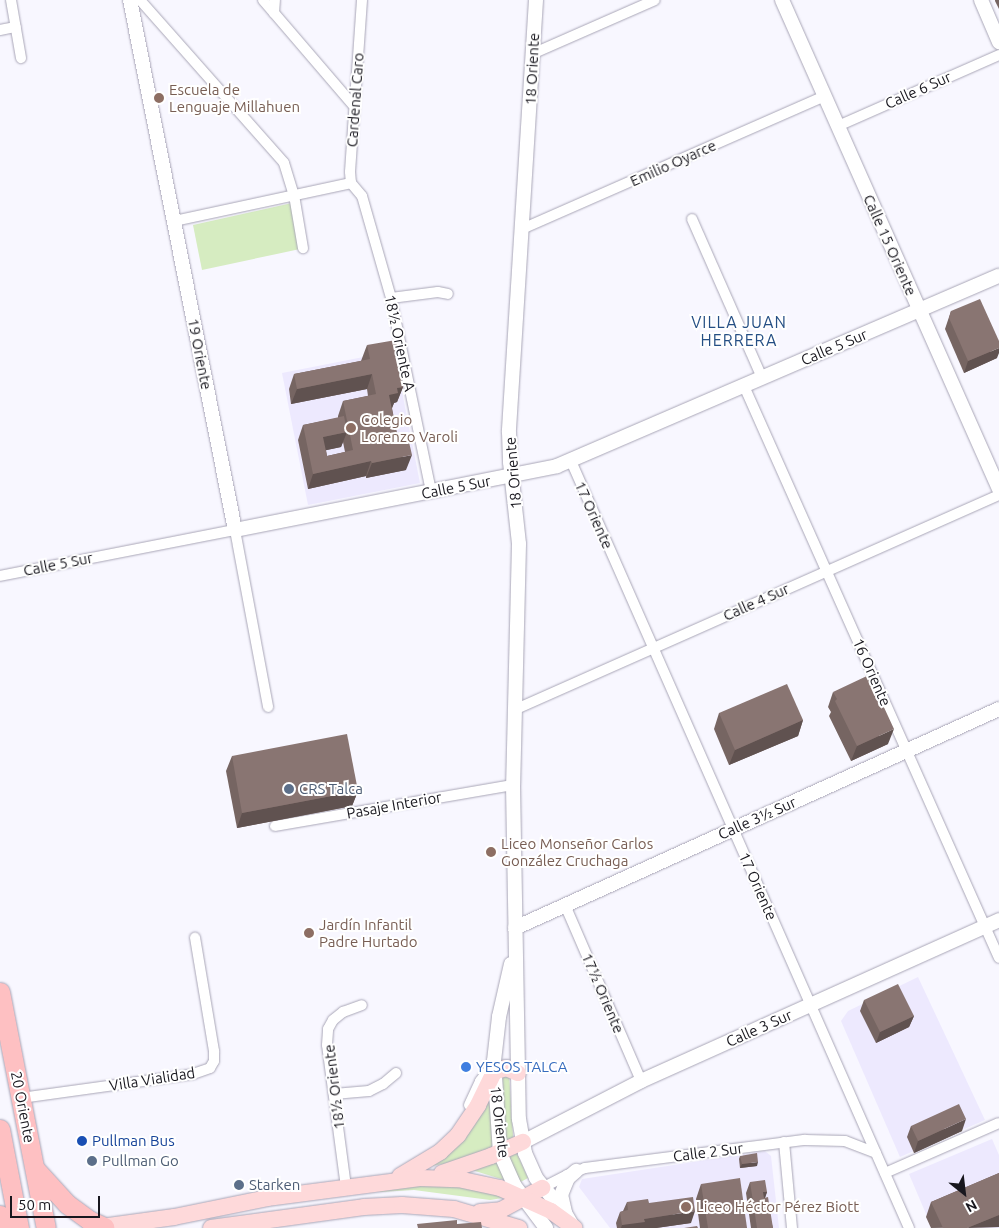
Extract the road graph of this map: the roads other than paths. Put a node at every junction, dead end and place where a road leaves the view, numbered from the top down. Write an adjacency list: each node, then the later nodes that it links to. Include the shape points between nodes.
1 (11, 0): 12 (street)
2 (130, 0): 24 (street, 19 Oriente)
3 (140, 0): 22 (street, via 284,163)
4 (262, 0): 11 (street)
5 (275, 0): 11 (street)
6 (362, 0): 19 (street, Cardenal Caro)
7 (536, 0): 15 (street, 18 Oriente)
8 (654, 0): 15 (street)
9 (782, 0): 18 (street, Calle 15 Oriente)
10 (980, 0): 14 (street)
11 (274, 13): 19 (street)
12 (16, 27): 13 (street); 17 (street)
13 (0, 30)
14 (999, 42)
15 (532, 54): 25 (street, 18 Oriente)
16 (999, 55): 20 (street, Calle 6 Sur)
17 (21, 58)
18 (825, 96): 20 (street, Calle 15 Oriente); 25 (street, Emilio Oyarce)
19 (354, 105): 21 (street, Cardenal Caro)
20 (838, 126): 30 (street, Calle 15 Oriente)
21 (351, 182): 22 (street); 29 (street, 18½ Oriente A, via 362,196)
22 (294, 195): 24 (street); 26 (street)
23 (692, 219): 31 (street)
24 (174, 221): 38 (street, 19 Oriente)
25 (522, 230): 34 (street, 18 Oriente, via 509,432)
26 (303, 248)
27 (999, 276): 30 (street, Calle 5 Sur)
28 (448, 294): 29 (street, via 438,292)
29 (391, 298): 36 (street, 18½ Oriente A)
30 (919, 310): 31 (street, Calle 5 Sur); 35 (street, Calle 15 Oriente)
31 (762, 378): 32 (street, Calle 5 Sur)
32 (744, 386): 33 (street, Calle 5 Sur); 39 (street, 16 Oriente)
33 (570, 461): 34 (street, Calle 5 Sur); 41 (street, 17 Oriente)
34 (512, 476): 36 (street, Calle 5 Sur); 44 (street, 18 Oriente, via 519,544)
35 (999, 489)
36 (431, 492): 38 (street, Calle 5 Sur)
37 (999, 495): 39 (street, Calle 4 Sur)
38 (235, 530): 40 (street, Calle 5 Sur); 42 (street, 19 Oriente)
39 (827, 571): 41 (street, Calle 4 Sur); 45 (street, 16 Oriente)
40 (0, 576)
41 (653, 648): 44 (street, Calle 4 Sur); 48 (street, 17 Oriente)
42 (268, 707)
43 (999, 709): 45 (street, Calle 3½ Sur)
44 (514, 710): 46 (street, 18 Oriente)
45 (906, 750): 48 (street, Calle 3½ Sur); 51 (street, 16 Oriente)
46 (513, 785): 47 (street, Pasaje Interior); 52 (street, 18 Oriente)
47 (275, 826)
48 (733, 829): 49 (street, Calle 3½ Sur); 58 (street, 17 Oriente)
49 (565, 905): 52 (street, Calle 3½ Sur); 62 (street, 17½ Oriente)
50 (999, 920): 51 (street, Calle 3 Sur)
51 (985, 926): 55 (street, 16 Oriente); 58 (street, Calle 3 Sur)
52 (515, 928): 54 (street, 18 Oriente)
53 (195, 938): 64 (street, Villa Vialidad, via 214,1051 210,1068 193,1074)
54 (516, 946): 59 (street, 18 Oriente, via 499,1017); 61 (street, 18 Oriente)
55 (999, 958)
56 (1, 992): 64 (highway, 20 Oriente)
57 (362, 1005): 63 (street, 18½ Oriente, via 343,1012 333,1020 328,1030)
58 (811, 1005): 62 (street, Calle 3 Sur); 70 (street, 17 Oriente)
59 (494, 1067): 61 (main road); 69 (street, 18 Oriente); 75 (main road, via 473,1115 458,1135 440,1152); 76 (street, via 480,1081 463,1117 438,1148 420,1161 385,1176)
60 (396, 1073): 63 (street, via 369,1091)
61 (518, 1073): 67 (street, 18 Oriente, via 518,1119)
62 (642, 1081): 67 (street, Calle 3 Sur)
63 (334, 1094): 76 (street, 18½ Oriente)
64 (21, 1098): 71 (highway, 20 Oriente)
65 (999, 1123): 73 (street)
66 (0, 1129): 84 (highway)
67 (522, 1142): 69 (main road); 77 (street, 18 Oriente)
68 (784, 1142): 70 (street, Calle 2 Sur, via 832,1139); 72 (street, Calle 2 Sur); 90 (street)
69 (500, 1153): 74 (main road, via 455,1170); 78 (street, 18 Oriente)
70 (876, 1154): 73 (street, 17 Oriente)
71 (35, 1168): 82 (highway, via 67,1204); 85 (highway, 20 Oriente)
72 (576, 1170): 77 (street, Calle 2 Sur); 81 (street, via 568,1178 561,1195 562,1206)
73 (885, 1173): 91 (street, 17 Oriente)
74 (420, 1178): 75 (main road); 78 (main road, via 474,1181 500,1188)
75 (394, 1180): 76 (main road)
76 (346, 1184): 82 (main road, via 174,1217)
77 (542, 1188): 78 (main road); 81 (street, 18 Oriente)
78 (523, 1200): 79 (main road, via 501,1210); 81 (main road); 89 (street, 18 Oriente)
79 (470, 1213): 87 (main road, via 421,1205 383,1205); 88 (main road)
80 (0, 1215): 83 (highway)
81 (571, 1222)
82 (99, 1227)
83 (2, 1228)
84 (19, 1228)
85 (46, 1228)
86 (211, 1228): 87 (main road)
87 (215, 1228)
88 (519, 1228)
89 (546, 1228)
90 (792, 1228)
91 (909, 1228)

